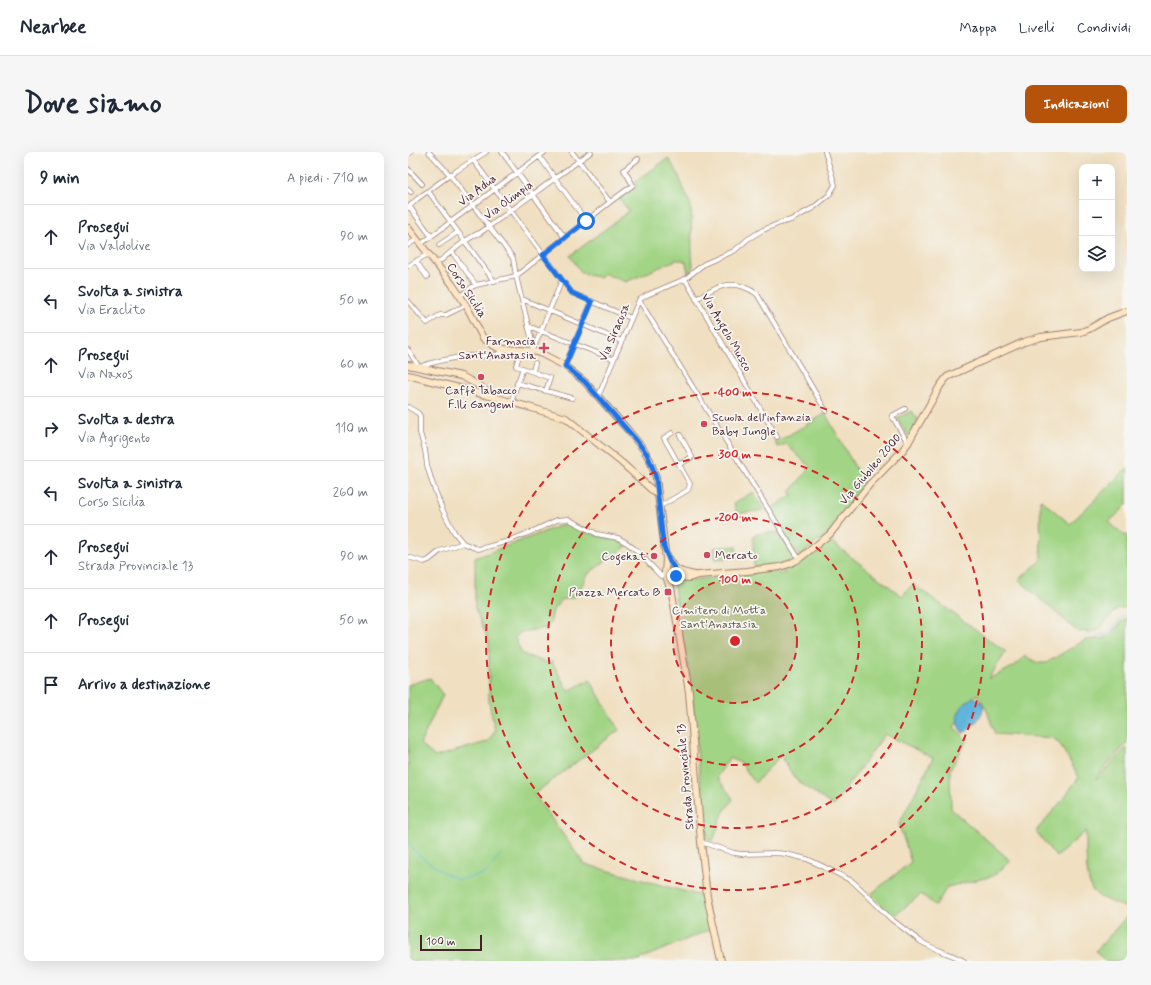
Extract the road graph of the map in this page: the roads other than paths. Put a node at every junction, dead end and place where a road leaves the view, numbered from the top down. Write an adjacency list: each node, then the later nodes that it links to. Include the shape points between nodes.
1 (411, 152): 9 (street)
2 (429, 152): 16 (street)
3 (486, 152): 12 (street)
4 (502, 152): 15 (street)
5 (545, 152): 10 (street, Via Adua)
6 (572, 152): 13 (street)
7 (591, 152): 13 (street, Via Olimpia)
8 (825, 152): 45 (street, Via Siracusa, via 835,185 822,202 791,220 763,230 734,251 704,264)
9 (408, 154)
10 (539, 156): 15 (street, Via Adua); 17 (street)
11 (638, 159): 22 (street, via 624,170 633,185)
12 (473, 160): 16 (street); 19 (street)
13 (579, 160): 17 (street, Via Olimpia); 22 (street)
14 (408, 169): 18 (street)
15 (517, 172): 19 (street, Via Adua); 21 (street)
16 (450, 175): 20 (street); 23 (street)
17 (554, 178): 21 (street, Via Olimpia); 26 (street)
18 (422, 184)
19 (494, 189): 23 (street, Via Adua); 25 (street)
20 (428, 191): 24 (street); 27 (street)
21 (533, 194): 25 (street, Via Olimpia); 32 (street)
22 (610, 202): 26 (street)
23 (473, 205): 27 (street, Via Adua); 28 (street)
24 (408, 207): 31 (street)
25 (510, 210): 28 (street, Via Olimpia); 39 (street)
26 (586, 221): 32 (street)
27 (451, 222): 30 (street); 31 (street, Via Adua)
28 (489, 226): 34 (street, Via Olimpia); 44 (street, via 513,258)
29 (408, 228): 33 (street, Corso Sicilia)
30 (458, 232): 34 (street); 36 (street)
31 (431, 236): 33 (street, Via Adua)
32 (565, 238): 39 (street)
33 (419, 241): 35 (street, Via Adua); 38 (street, Corso Sicilia)
34 (465, 242): 37 (street, Via Olimpia); 47 (street)
35 (408, 245)
36 (439, 245)
37 (452, 252): 41 (street, Via Olimpia); 48 (street)
38 (428, 254): 40 (street); 41 (street, Corso Sicilia)
39 (543, 255): 44 (street); 46 (street)
40 (416, 261): 42 (street); 43 (street)
41 (436, 264): 49 (street, Corso Sicilia)
42 (408, 266)
43 (427, 276)
44 (516, 276): 47 (street); 50 (street)
45 (685, 278): 51 (street, Via Angelo Musco); 52 (street, Via Siracusa)
46 (562, 280): 54 (street, via 572,293); 56 (street)
47 (494, 281): 48 (street)
48 (476, 285): 49 (street)
49 (460, 296): 55 (street, Corso Sicilia)
50 (522, 299): 56 (street); 60 (street)
51 (696, 299): 86 (street, via 724,285 747,287 757,294); 89 (street, Via Angelo Musco)
52 (639, 300): 58 (street, Via Siracusa); 97 (street)
53 (408, 301): 55 (street, via 427,323)
54 (592, 302): 58 (street); 59 (street)
55 (466, 305): 65 (street, Corso Sicilia, via 483,338)
56 (550, 311): 59 (street); 61 (street)
57 (1127, 311): 90 (street, Via Giubileo 2000, via 1081,332 1024,342 946,377)
58 (631, 318): 62 (street, Via Siracusa)
59 (583, 325): 62 (street); 63 (street)
60 (528, 326): 61 (street); 66 (street)
61 (542, 330): 63 (street); 66 (street)
62 (621, 341): 68 (street, Via Siracusa)
63 (575, 344): 68 (street); 71 (street)
64 (408, 350): 72 (street)
65 (505, 350): 66 (street, Corso Sicilia); 72 (street, via 492,356 472,356 433,362)
66 (533, 351): 71 (street, Corso Sicilia)
67 (518, 359): 73 (street, via 516,366)
68 (613, 359): 81 (street, Via Siracusa)
69 (535, 363): 74 (street)
70 (408, 365): 72 (street)
71 (565, 366): 81 (street, Corso Sicilia, via 585,382)
72 (419, 367): 77 (street, via 461,376)
73 (523, 368): 74 (street); 76 (street)
74 (533, 372): 78 (street, via 550,378)
75 (408, 375): 79 (street)
76 (517, 383): 78 (street); 83 (street)
77 (478, 385): 79 (street); 80 (street)
78 (546, 391): 82 (street)
79 (478, 393): 80 (street)
80 (494, 397): 83 (street)
81 (598, 397): 92 (street, Corso Sicilia, via 647,454 653,469)
82 (572, 398)
83 (511, 402): 92 (street, via 566,418)
84 (408, 407): 94 (street, via 420,416 420,433 432,482 442,509)
85 (905, 409): 90 (street, via 892,416)
86 (826, 411)
87 (672, 434): 91 (street, via 664,438)
88 (680, 435): 91 (street, via 692,457)
89 (777, 437)
90 (908, 443): 97 (street, Via Giubileo 2000, via 869,485 830,534)
91 (680, 464): 93 (street, via 690,486 688,490)
92 (657, 494): 93 (street)
93 (659, 507): 95 (street)
94 (462, 543): 96 (street, via 440,551 424,562); 99 (street, via 478,549 483,548 505,542 557,520 568,519 597,534 618,538)
95 (665, 550): 98 (street); 99 (street)
96 (408, 557)
97 (799, 559): 100 (street, Via Giubileo 2000, via 780,567)
98 (673, 567): 99 (street, via 675,572); 100 (street)
99 (668, 574): 100 (street, Via Giubileo 2000, via 689,578); 101 (street, Strada Provinciale 13); 101 (street, via 665,582)
100 (698, 575)
101 (673, 600): 102 (street, Strada Provinciale 13, via 689,692)
102 (701, 842): 103 (street, Strada Provinciale 13, via 708,896); 104 (street, via 738,853 776,853 807,859 852,881 891,919 920,941)
103 (721, 961)
104 (964, 961)

